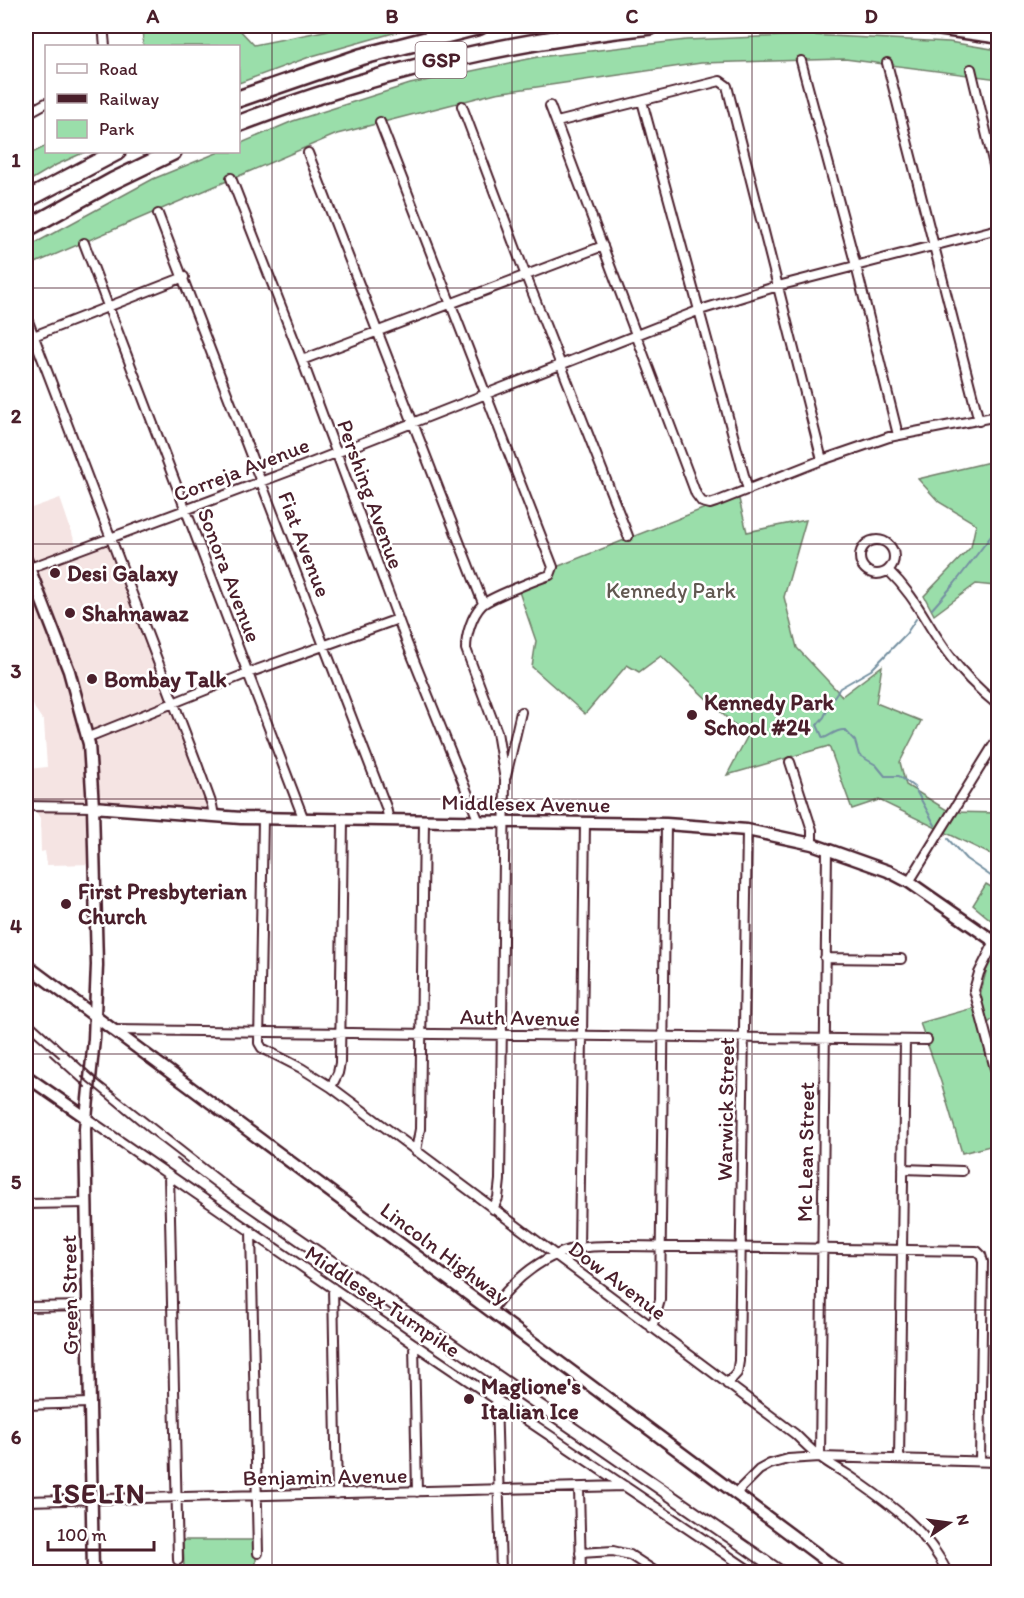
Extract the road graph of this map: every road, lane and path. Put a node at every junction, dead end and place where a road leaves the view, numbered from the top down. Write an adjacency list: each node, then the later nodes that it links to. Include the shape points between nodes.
1 (103, 26): 7 (street)
2 (480, 26): 5 (highway, GSP)
3 (651, 26): 19 (highway, GSP, via 551,38 450,58 351,85)
4 (933, 26): 6 (highway)
5 (457, 28): 11 (highway, GSP)
6 (999, 35)
7 (105, 45)
8 (801, 61): 32 (street)
9 (887, 63): 31 (street)
10 (971, 69): 24 (street)
11 (240, 98)
12 (642, 101): 18 (street); 35 (street, via 723,82 729,92); 38 (street)
13 (45, 104): 16 (street)
14 (462, 106): 33 (street)
15 (550, 106): 18 (street)
16 (26, 114)
17 (380, 122): 36 (street)
18 (556, 122): 30 (street)
19 (240, 123)
20 (115, 153): 25 (highway)
21 (171, 153): 27 (highway)
22 (308, 153): 40 (street)
23 (231, 178): 43 (street, Pershing Avenue)
24 (999, 182)
25 (26, 200)
26 (158, 214): 34 (street, Fiat Avenue)
27 (26, 229)
28 (999, 230): 31 (street, Correja Avenue)
29 (84, 243): 37 (street, Sonora Avenue)
30 (603, 246): 33 (street); 42 (street)
31 (934, 247): 32 (street, Correja Avenue); 47 (street)
32 (856, 266): 35 (street, Correja Avenue); 49 (street)
33 (526, 276): 36 (street); 44 (street)
34 (184, 278): 37 (street); 52 (street, Fiat Avenue)
35 (778, 286): 38 (street, Correja Avenue); 51 (street)
36 (450, 305): 40 (street); 45 (street)
37 (108, 308): 41 (street); 54 (street, Sonora Avenue)
38 (700, 310): 42 (street, Correja Avenue); 53 (street)
39 (26, 315): 41 (street)
40 (377, 332): 43 (street); 48 (street)
41 (29, 337): 56 (street)
42 (636, 337): 44 (street, Correja Avenue); 53 (street, via 696,494 702,502 710,504)
43 (302, 360): 50 (street, Pershing Avenue)
44 (562, 366): 45 (street, Correja Avenue); 55 (street)
45 (486, 393): 48 (street, Correja Avenue); 59 (street, via 554,567 550,575)
46 (999, 416): 47 (street)
47 (979, 421): 49 (street)
48 (412, 423): 50 (street, Correja Avenue); 59 (street)
49 (898, 435): 51 (street)
50 (336, 452): 52 (street, Correja Avenue); 60 (street, Pershing Avenue)
51 (822, 460): 53 (street)
52 (261, 481): 54 (street, Correja Avenue); 61 (street, Fiat Avenue)
53 (748, 489)
54 (185, 510): 56 (street, Correja Avenue); 62 (street, Sonora Avenue)
55 (628, 536)
56 (110, 538): 57 (street, Correja Avenue); 63 (street)
57 (27, 566): 66 (street, Green Street, via 69,671)
58 (888, 570): 58 (street, via 894,561 891,546 876,539 866,544 860,554 862,566 877,574); 64 (street, via 916,601 946,652)
59 (483, 603): 69 (street, via 471,624 466,649 496,732)
60 (398, 619): 61 (street); 78 (street, Pershing Avenue)
61 (324, 646): 62 (street); 76 (street, Fiat Avenue)
62 (248, 673): 63 (street); 74 (street, Sonora Avenue)
63 (175, 703): 66 (street); 72 (street)
64 (999, 705)
65 (521, 712): 69 (street)
66 (86, 738): 71 (street, Green Street)
67 (999, 738): 85 (street)
68 (790, 762): 83 (street, via 812,830)
69 (505, 780): 79 (street)
70 (26, 806): 71 (street, Middlesex Avenue)
71 (93, 807): 72 (street, Middlesex Avenue); 90 (street, Green Street, via 98,933)
72 (214, 816): 73 (street, Middlesex Avenue)
73 (263, 819): 74 (street, Middlesex Avenue); 92 (street)
74 (304, 820): 75 (street, Middlesex Avenue)
75 (343, 820): 76 (street, Middlesex Avenue); 93 (street)
76 (389, 821): 77 (street, Middlesex Avenue)
77 (424, 821): 78 (street, Middlesex Avenue); 94 (street)
78 (479, 822): 79 (street, Middlesex Avenue)
79 (505, 823): 80 (street, Middlesex Avenue); 95 (street)
80 (585, 823): 81 (street, Middlesex Avenue); 96 (street)
81 (666, 824): 82 (street, Middlesex Avenue); 97 (street)
82 (747, 830): 83 (street, Middlesex Avenue); 98 (street, Warwick Street)
83 (812, 844): 84 (street, Middlesex Avenue)
84 (827, 849): 85 (street, Middlesex Avenue); 87 (street, Mc Lean Street)
85 (909, 882): 86 (street, Middlesex Avenue)
86 (997, 942): 103 (street, via 974,990)
87 (825, 958): 88 (street); 99 (street, Mc Lean Street)
88 (901, 959)
89 (26, 965): 90 (street, Lincoln Highway)
90 (95, 1017): 91 (street, Lincoln Highway); 105 (street, Green Street)
91 (112, 1030): 92 (street, Auth Avenue); 123 (street, Lincoln Highway)
92 (259, 1031): 93 (street, Auth Avenue); 104 (street, Dow Avenue, via 262,1048)
93 (340, 1032): 94 (street, Auth Avenue); 104 (street, via 339,1069)
94 (421, 1034): 95 (street, Auth Avenue); 106 (street, via 420,1129)
95 (502, 1034): 96 (street, Auth Avenue); 112 (street, via 500,1186)
96 (582, 1035): 97 (street, Auth Avenue); 116 (street)
97 (663, 1036): 98 (street, Auth Avenue); 114 (street)
98 (744, 1038): 99 (street, Auth Avenue); 115 (street, Warwick Street)
99 (824, 1038): 100 (street, Auth Avenue); 117 (street, Mc Lean Street)
100 (905, 1040): 101 (street, Auth Avenue); 107 (street)
101 (927, 1040)
102 (26, 1076): 105 (street)
103 (999, 1080)
104 (331, 1087): 106 (street, Dow Avenue)
105 (85, 1117): 109 (street, Middlesex Turnpike); 110 (street, Green Street)
106 (416, 1151): 112 (street, Dow Avenue)
107 (903, 1169): 108 (street); 118 (street)
108 (962, 1171)
109 (169, 1175): 113 (street, Middlesex Turnpike); 141 (street)
110 (86, 1203): 111 (street); 121 (street, Green Street)
111 (26, 1204)
112 (493, 1209): 119 (street, Dow Avenue)
113 (251, 1231): 120 (street, Middlesex Turnpike); 140 (street)
114 (660, 1246): 115 (street); 116 (street); 124 (street, via 660,1300)
115 (741, 1247): 117 (street); 126 (street, Warwick Street, via 739,1364)
116 (579, 1248): 119 (street)
117 (822, 1248): 118 (street); 130 (street, Mc Lean Street)
118 (902, 1249): 131 (street); 132 (street, via 980,1253)
119 (554, 1256): 123 (street, via 512,1284); 124 (street, Dow Avenue)
120 (333, 1288): 125 (street, Middlesex Turnpike); 138 (street)
121 (88, 1306): 122 (street); 128 (street, Green Street)
122 (26, 1307)
123 (490, 1311): 139 (street, Lincoln Highway)
124 (652, 1328): 126 (street, Dow Avenue)
125 (414, 1344): 127 (street, Middlesex Turnpike); 137 (street)
126 (727, 1384): 130 (street, Dow Avenue)
127 (496, 1400): 134 (street, Middlesex Turnpike); 136 (street)
128 (89, 1403): 129 (street); 142 (street, Green Street)
129 (26, 1405)
130 (820, 1457): 131 (street); 139 (street, via 770,1464 754,1473); 153 (street, Dow Avenue, via 900,1513 922,1534)
131 (899, 1460): 132 (street)
132 (980, 1461): 133 (street)
133 (999, 1462)
134 (625, 1486): 135 (street, Benjamin Avenue); 151 (street, Middlesex Turnpike)
135 (579, 1488): 136 (street, Benjamin Avenue); 145 (street)
136 (498, 1490): 137 (street, Benjamin Avenue); 148 (street)
137 (417, 1492): 138 (street, Benjamin Avenue)
138 (337, 1494): 140 (street, Benjamin Avenue)
139 (735, 1494): 152 (street, Lincoln Highway)
140 (257, 1496): 141 (street, Benjamin Avenue); 144 (street)
141 (176, 1498): 142 (street, Benjamin Avenue); 146 (street)
142 (90, 1500): 143 (street, Benjamin Avenue); 147 (street, Green Street)
143 (26, 1501)
144 (258, 1552)
145 (580, 1552): 149 (street); 150 (street, via 614,1551 630,1555)
146 (178, 1560)
147 (93, 1572)
148 (501, 1572)
149 (581, 1572)
150 (656, 1572)
151 (752, 1572)
152 (841, 1572)
153 (947, 1572)

